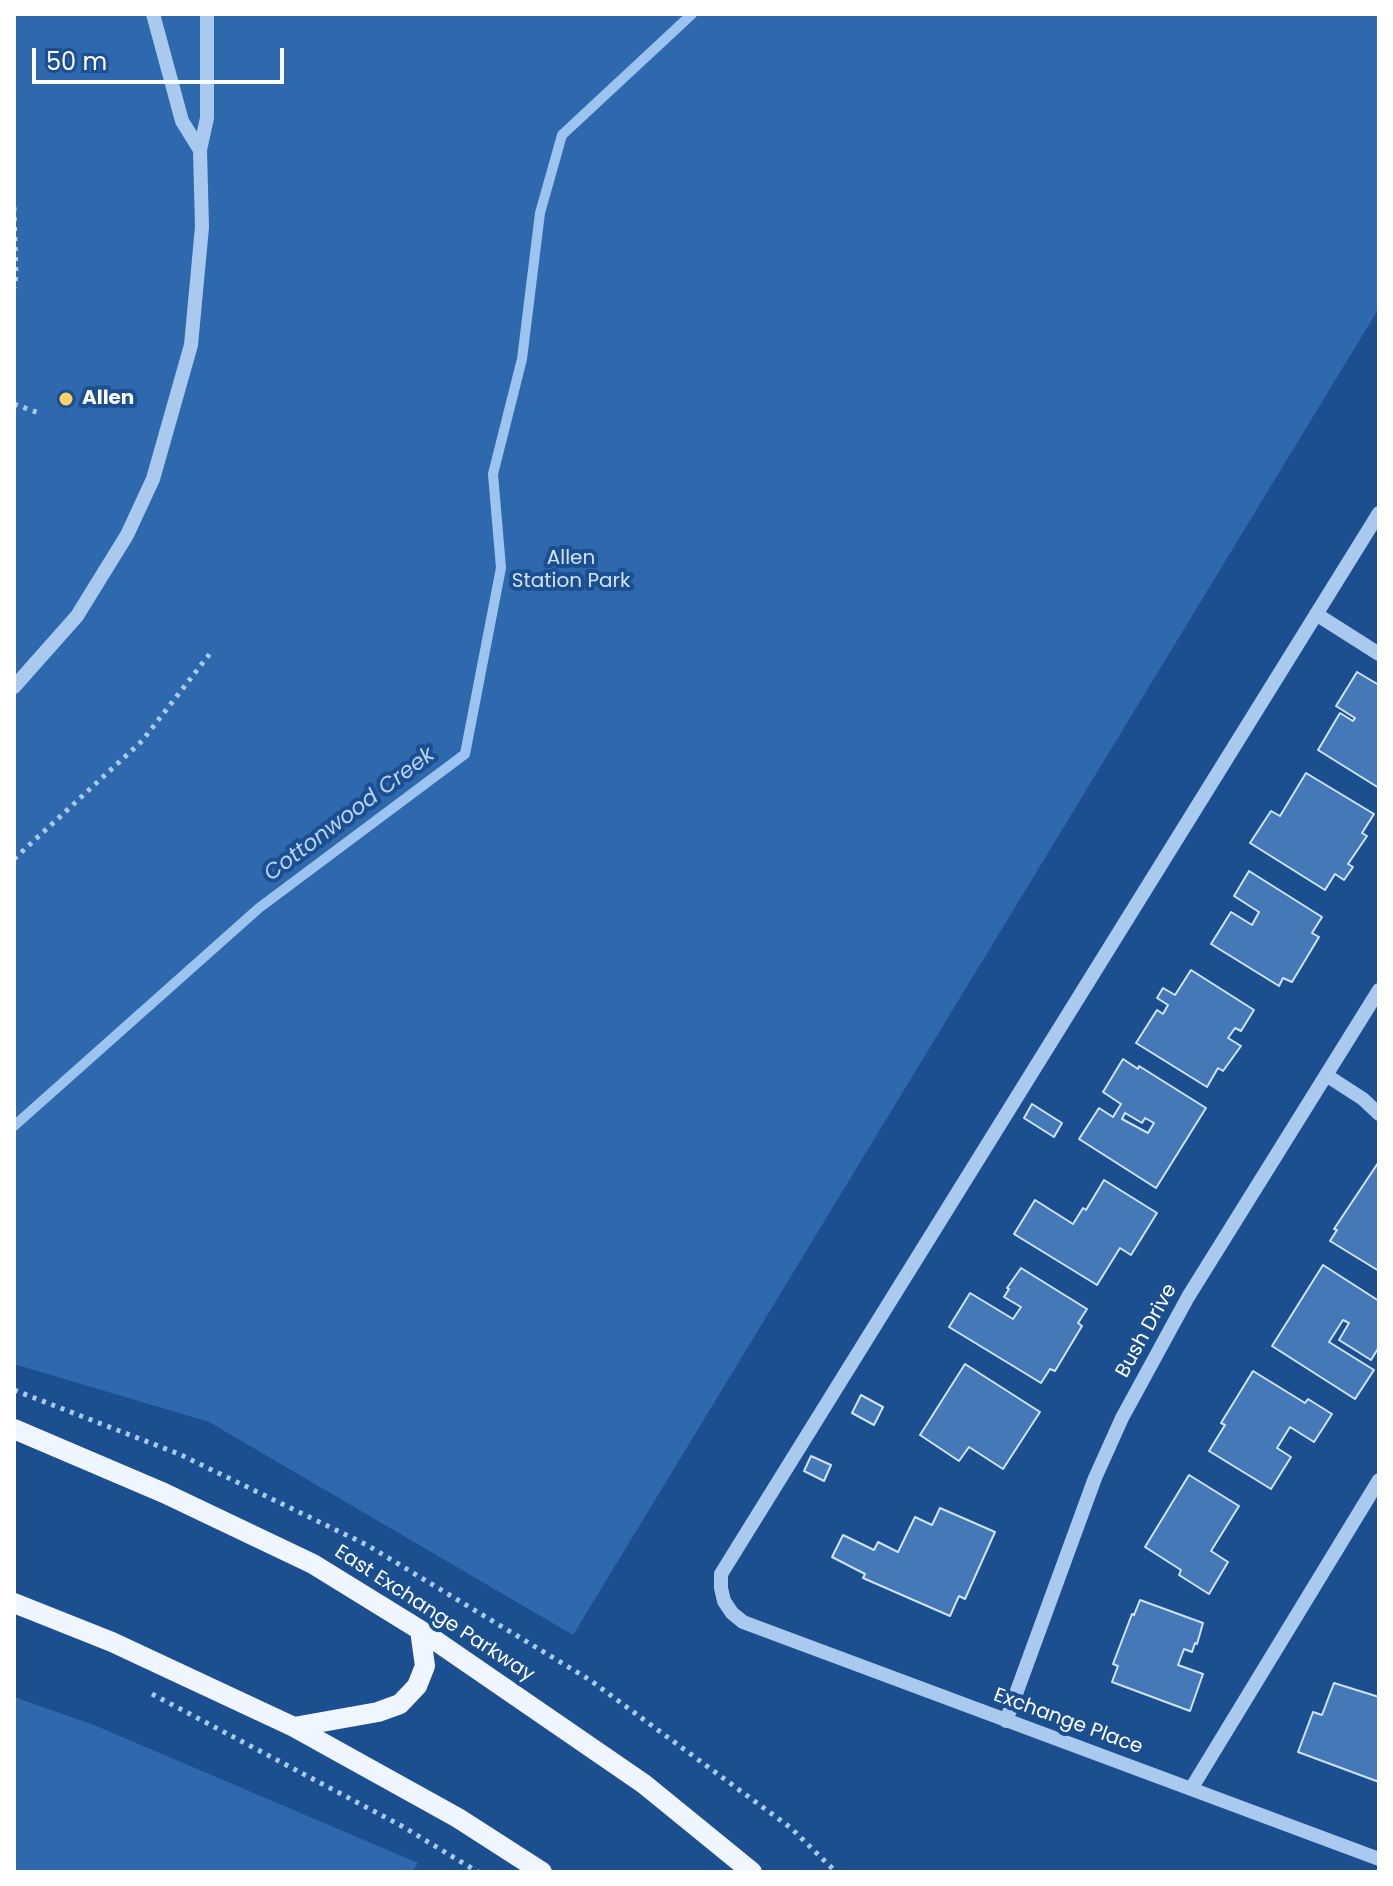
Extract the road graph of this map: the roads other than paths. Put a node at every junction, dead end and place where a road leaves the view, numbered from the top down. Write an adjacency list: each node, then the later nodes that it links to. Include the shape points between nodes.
1 (153, 14): 3 (street, via 182,121)
2 (207, 14): 3 (street, via 207,118)
3 (200, 150): 7 (street, via 202,227 191,345 153,479 127,535 77,616)
4 (1379, 513): 5 (street)
5 (1316, 614): 6 (street); 15 (street, Exchange Place, via 721,1574 724,1601 743,1622)
6 (1379, 654)
7 (14, 687)
8 (1379, 990): 9 (street, Bush Drive)
9 (1326, 1075): 10 (street); 15 (street, Bush Drive, via 1188,1297 1122,1418)
10 (1379, 1114)
11 (14, 1429): 14 (main road, East Exchange Parkway, via 313,1564)
12 (1379, 1480): 17 (street)
13 (14, 1603): 16 (main road, via 112,1642)
14 (420, 1630): 16 (main road, via 425,1666 417,1686 400,1704); 20 (main road, East Exchange Parkway, via 644,1784)
15 (1006, 1721): 17 (street, Exchange Place)
16 (294, 1727): 19 (main road, via 458,1818)
17 (1191, 1789): 18 (street, Exchange Place)
18 (1379, 1859)
19 (542, 1872)
20 (752, 1872)

